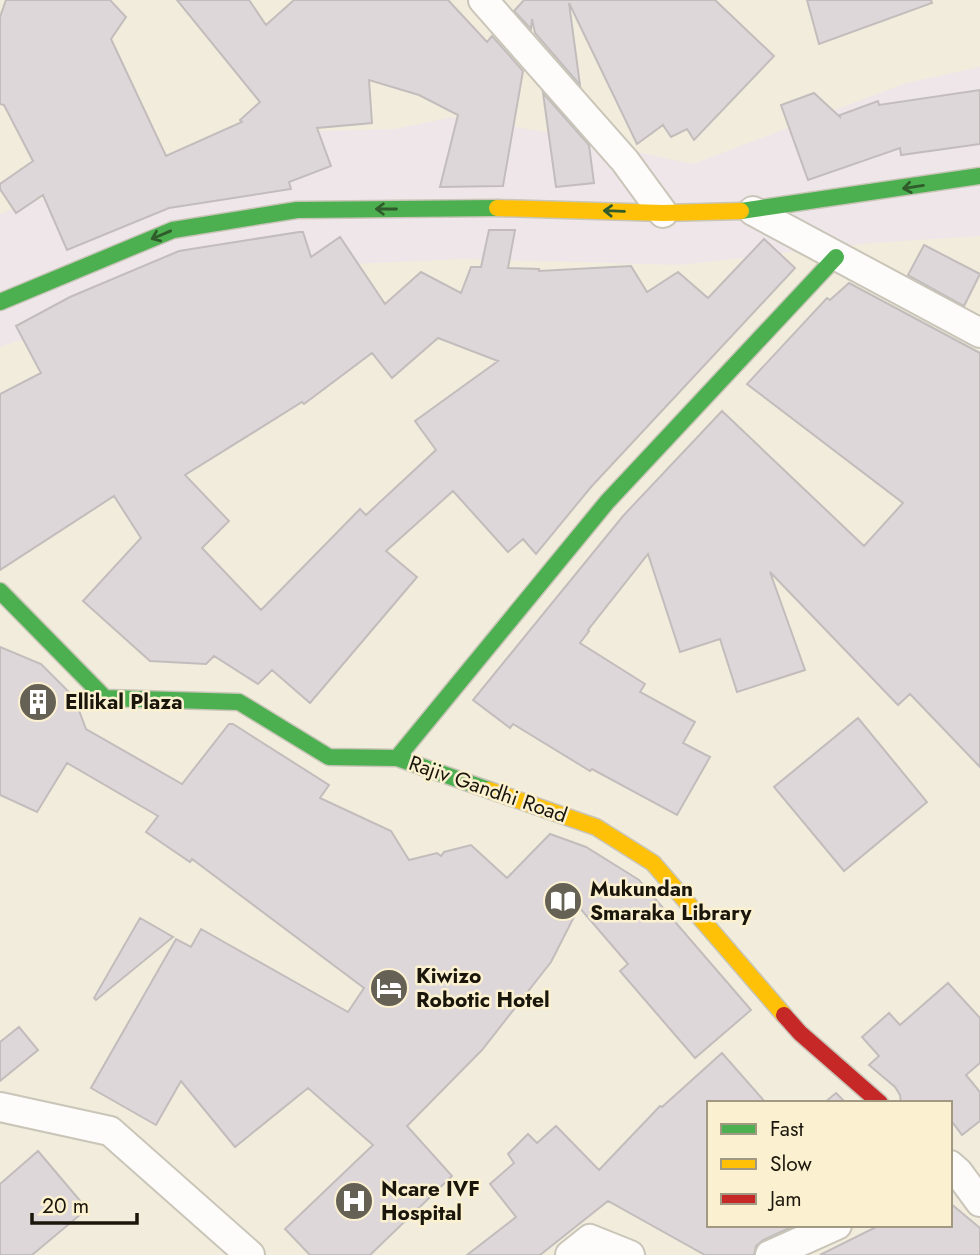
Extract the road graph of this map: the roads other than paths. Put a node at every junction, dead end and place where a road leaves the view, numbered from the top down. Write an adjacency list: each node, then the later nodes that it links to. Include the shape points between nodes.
1 (483, 0): 4 (street, via 625,161)
2 (980, 176): 3 (street, one-way to 3)
3 (753, 211): 4 (street); 5 (street)
4 (663, 213): 6 (street, one-way to 6, via 546,208 297,210 173,230)
5 (836, 257): 7 (street); 9 (street, via 607,502)
6 (0, 302)
7 (980, 333)
8 (0, 591): 9 (street, Rajiv Gandhi Road, via 104,698 239,702 329,757)
9 (397, 758): 10 (street, Rajiv Gandhi Road, via 596,827 653,863 800,1033)
10 (878, 1101)
11 (0, 1107): 15 (street, via 110,1130)
12 (960, 1167): 13 (street)
13 (980, 1202)
14 (833, 1227): 18 (street)
15 (250, 1255)
16 (570, 1255): 17 (street, via 590,1239)
17 (631, 1255)
18 (770, 1255)

